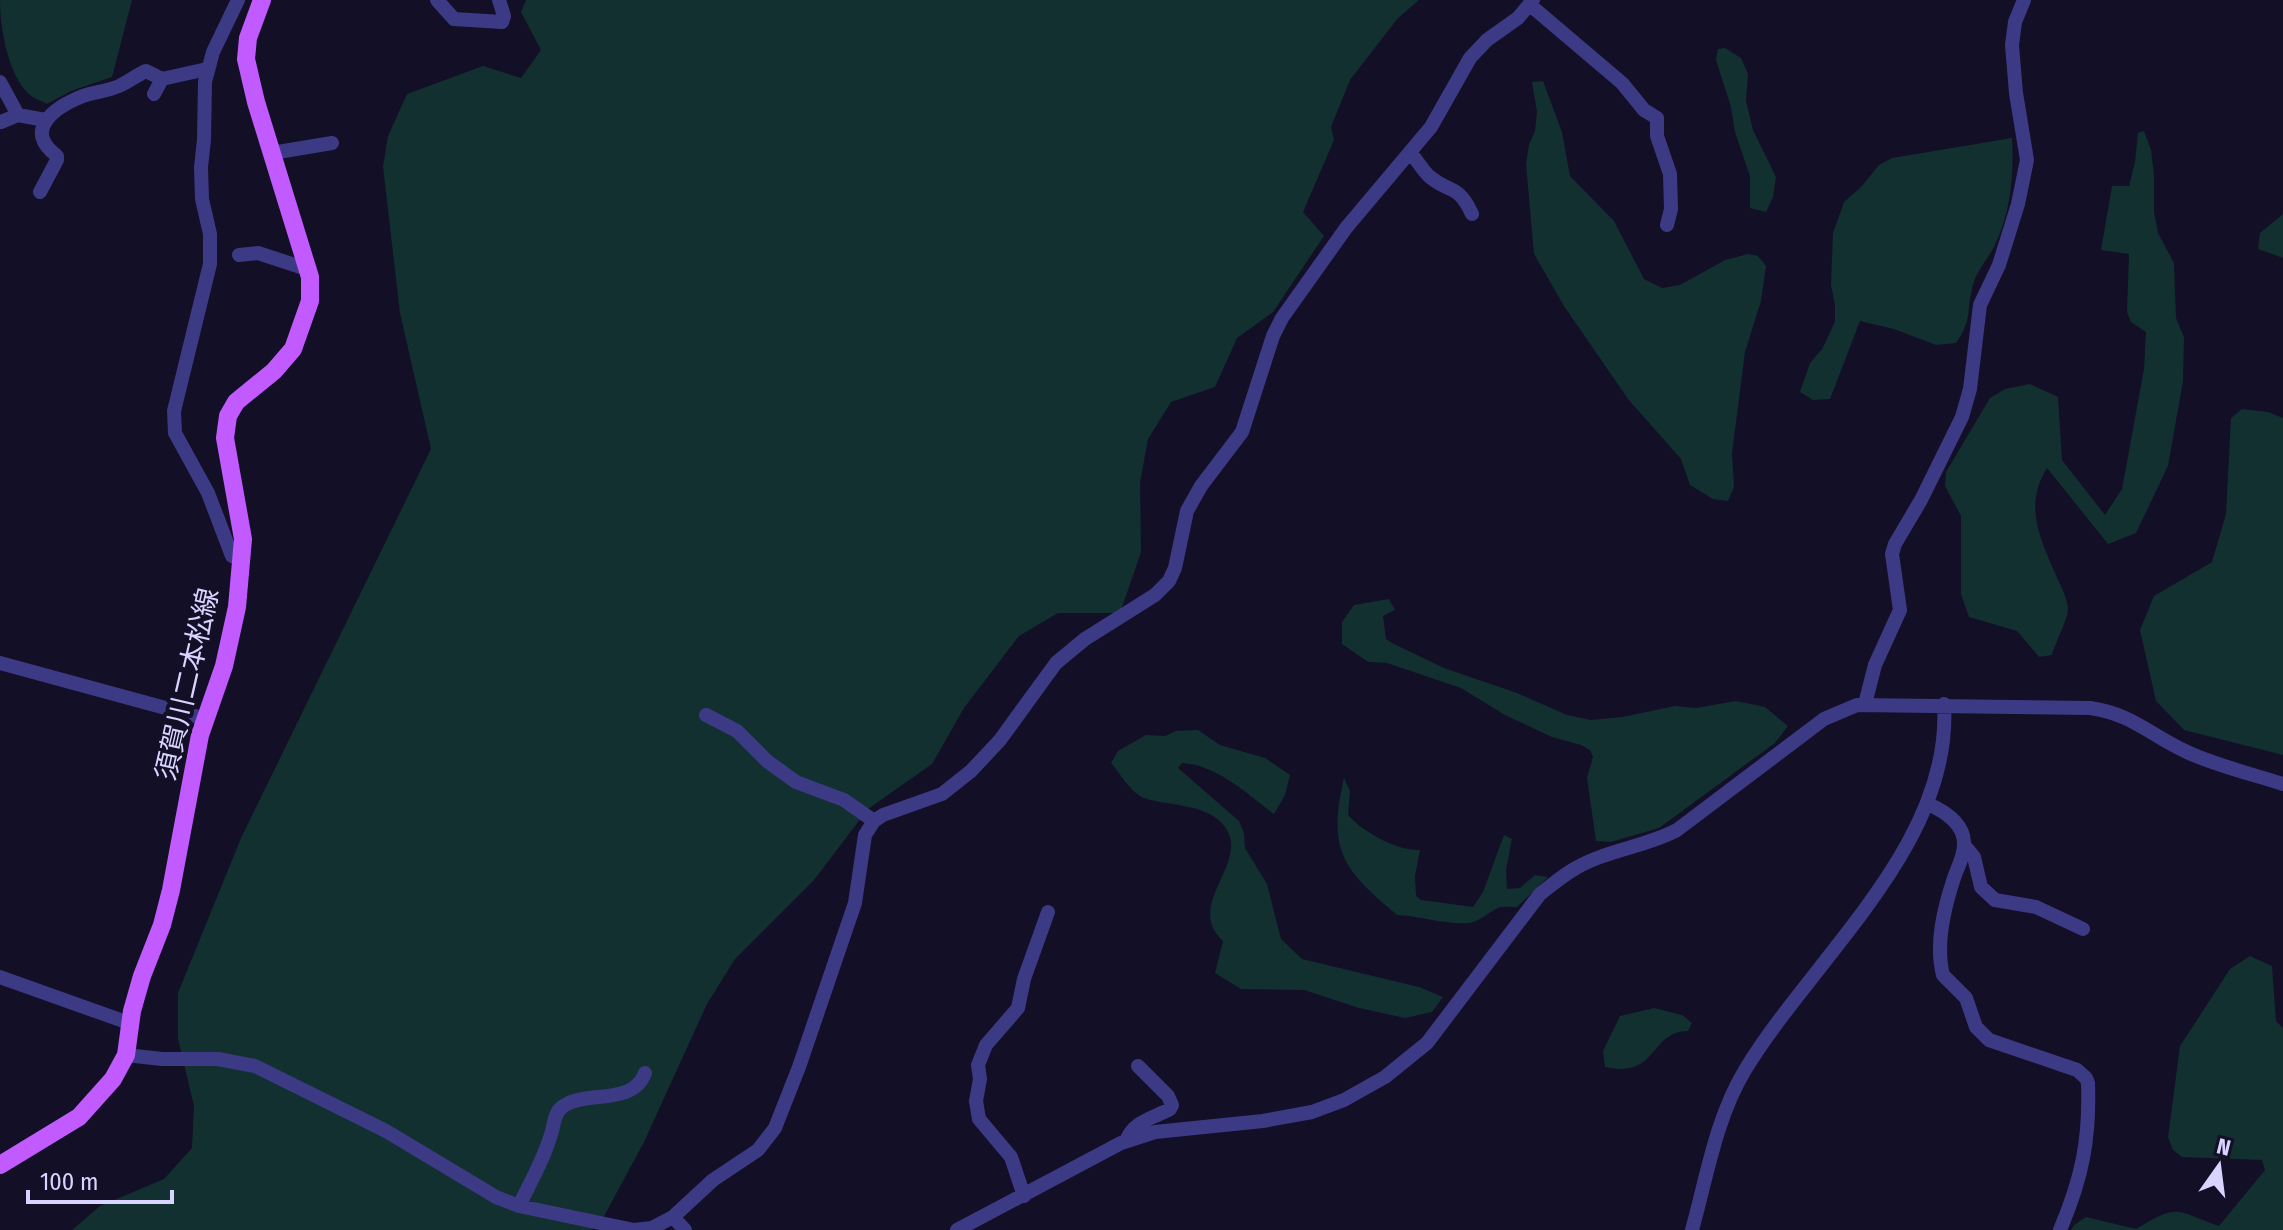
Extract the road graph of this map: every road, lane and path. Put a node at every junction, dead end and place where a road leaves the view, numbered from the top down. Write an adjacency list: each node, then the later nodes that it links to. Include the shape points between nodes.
1 (238, 0): 7 (street)
2 (262, 0): 16 (main road, 須賀川二本松線, via 246,59)
3 (437, 0): 4 (street, via 454,19 502,22)
4 (499, 0)
5 (2024, 0): 24 (street, via 2012,45 2027,160 2018,204 1980,305 1962,417 1895,544 1900,610 1875,665)
6 (1532, 2): 15 (street, via 1470,58 1431,127); 19 (street, via 1657,118 1657,136 1670,174)
7 (207, 69): 8 (street); 22 (street, via 201,167 210,264 174,411 175,433 208,493 232,556)
8 (162, 79): 10 (street); 12 (street, via 146,71 79,98)
9 (0, 82): 11 (street)
10 (154, 94)
11 (18, 115): 12 (street); 13 (street)
12 (45, 120): 17 (street, via 41,141 57,160)
13 (1, 122)
14 (332, 143): 16 (street)
15 (1410, 152): 18 (street, via 1429,176 1457,189); 30 (street, via 1346,228 1277,326 1248,420 1193,498 1175,568 1164,588 1056,663 988,755 947,791)
16 (272, 153): 21 (main road, 須賀川二本松線)
17 (40, 192)
18 (1472, 214)
19 (1667, 225)
20 (239, 255): 21 (street, via 258,253)
21 (307, 269): 22 (main road, 須賀川二本松線, via 311,297 293,349 236,402 228,416 225,438)
22 (242, 560): 27 (main road, 須賀川二本松線, via 231,639)
23 (0, 663): 27 (street)
24 (1865, 704): 25 (street); 39 (street, via 1824,719 1677,830 1575,868 1555,882 1540,894 1427,1043 1385,1077 1312,1112 1155,1132)
25 (1944, 704): 28 (street, via 2110,710 2189,753); 29 (street, via 1943,741)
26 (706, 715): 30 (street, via 737,731 796,782 844,800)
27 (206, 719): 35 (main road, 須賀川二本松線, via 168,902)
28 (2283, 784)
29 (1928, 804): 31 (street, via 1948,814); 46 (street, via 1896,864 1739,1081 1713,1147)
30 (874, 821): 43 (street, via 865,835 855,903 775,1128 758,1150 713,1180)
31 (1964, 845): 33 (street, via 1974,857 1981,887 1995,900 2036,907); 47 (street, via 1941,934 1943,975 1966,998 1976,1027 1989,1040 2077,1070 2088,1083 2085,1156)
32 (1048, 912): 41 (street, via 1018,1008 986,1045 978,1065 979,1119 1011,1157)
33 (2083, 929)
34 (0, 977): 35 (street)
35 (129, 1023): 36 (main road, 須賀川二本松線)
36 (126, 1055): 40 (main road, 須賀川二本松線, via 113,1079 79,1117); 42 (street, via 255,1066)
37 (1138, 1066): 39 (street, via 1172,1105 1136,1125)
38 (645, 1073): 42 (street, via 626,1092 561,1108)
39 (1126, 1141): 41 (street)
40 (0, 1165)
41 (1024, 1196): 45 (street)
42 (519, 1206): 43 (street, via 634,1230)
43 (673, 1217): 44 (street)
44 (685, 1230)
45 (957, 1230)
46 (1692, 1230)
47 (2060, 1230)

